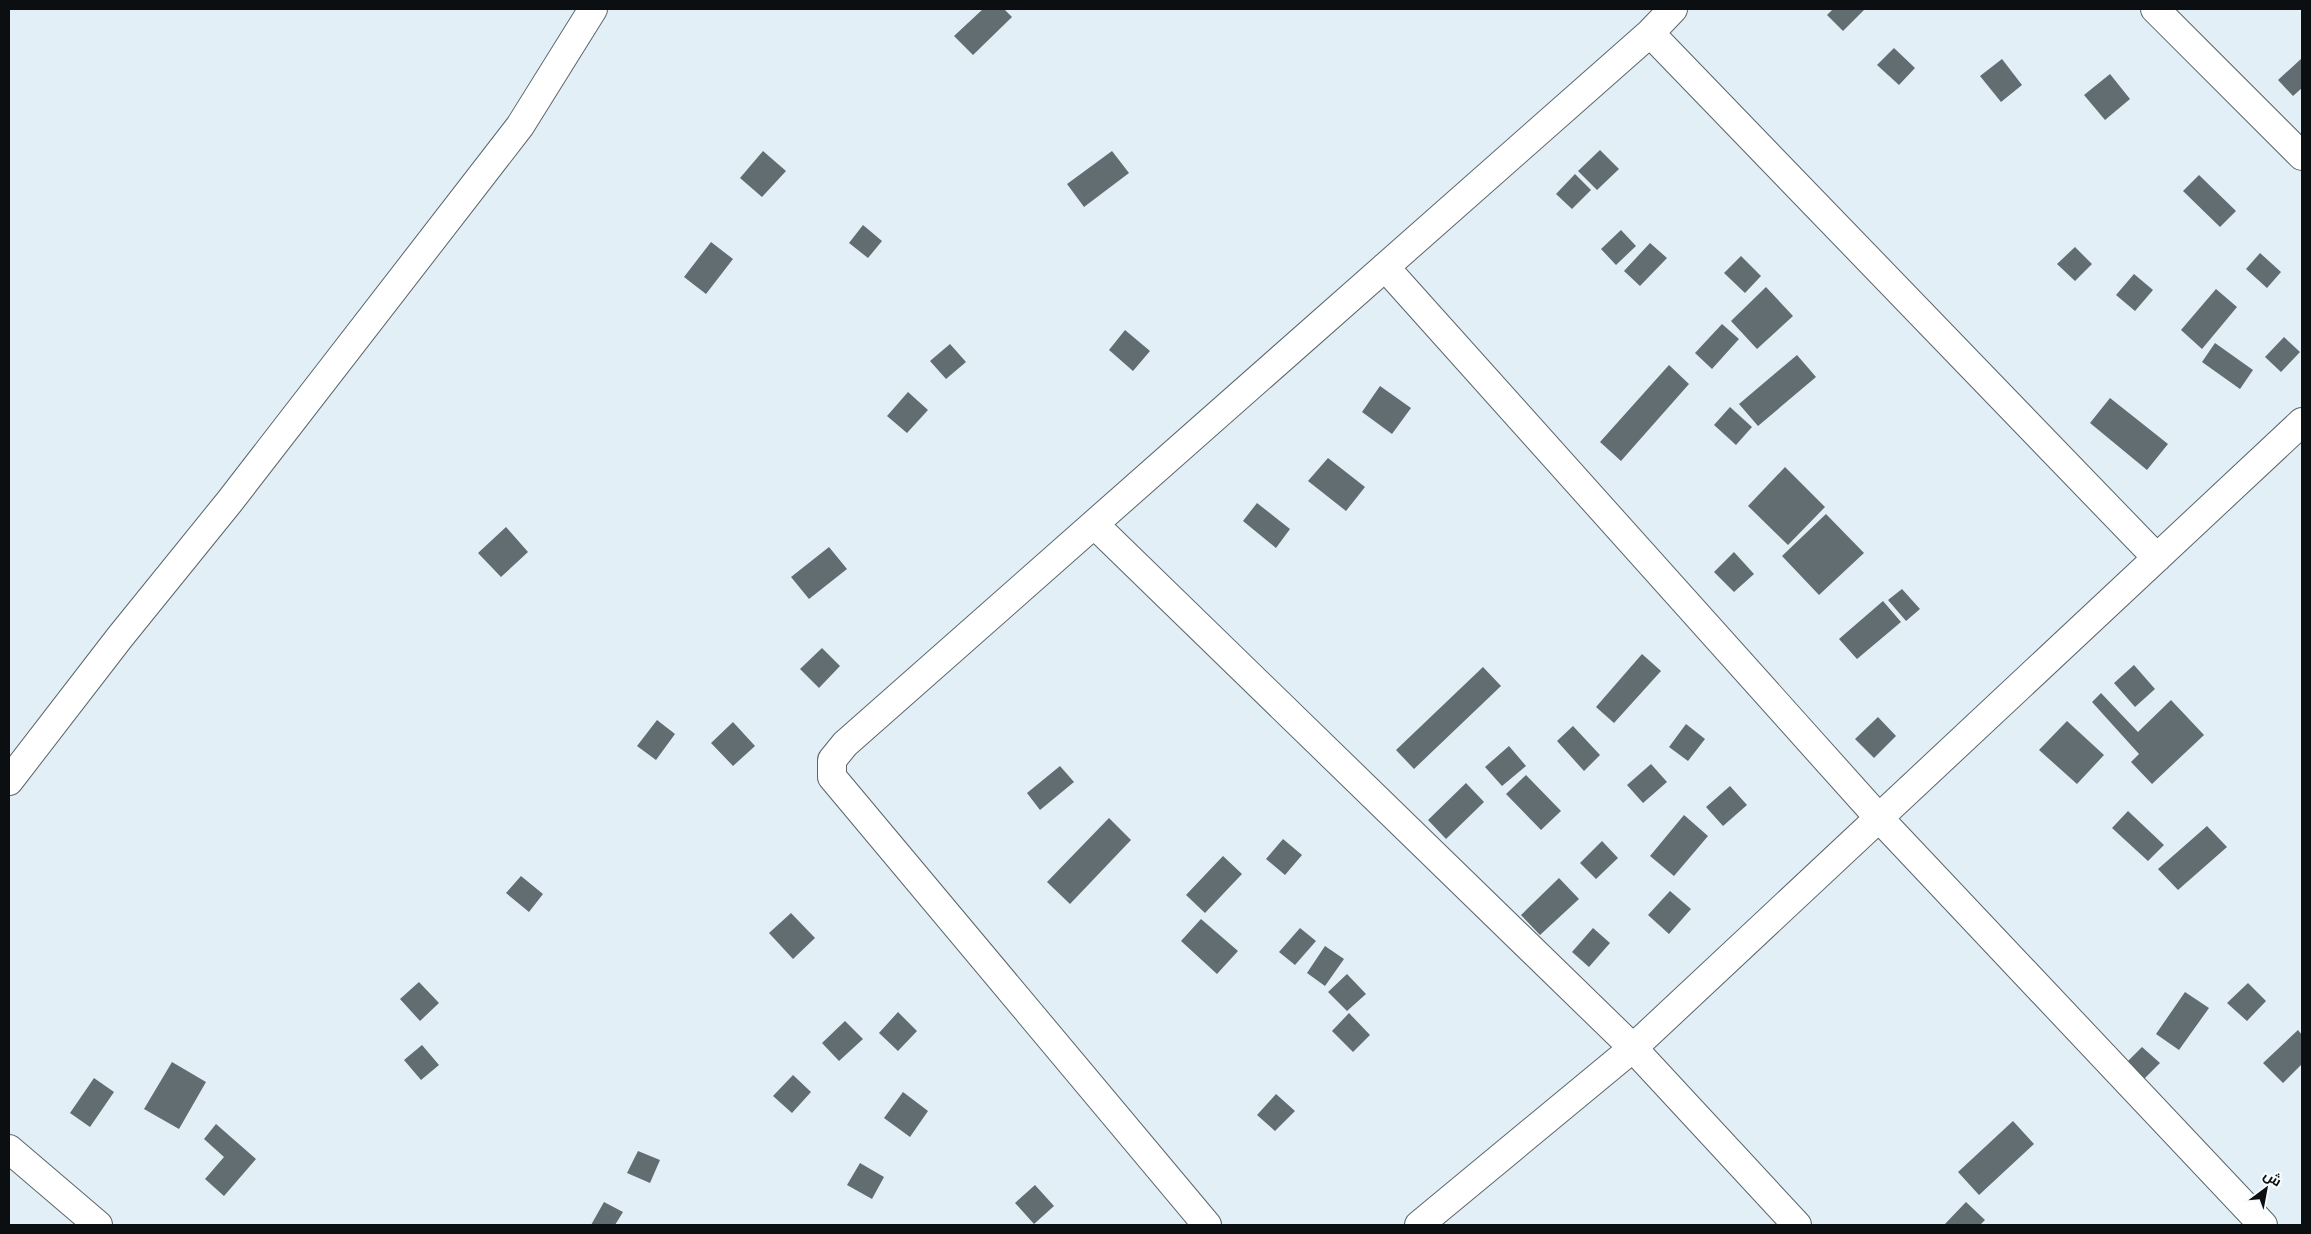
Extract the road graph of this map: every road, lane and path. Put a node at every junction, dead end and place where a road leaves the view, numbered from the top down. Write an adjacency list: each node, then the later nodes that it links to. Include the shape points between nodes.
1 (593, 9): 10 (street, via 520,126)
2 (1673, 9): 4 (street)
3 (2155, 9): 5 (street)
4 (1650, 34): 6 (street); 9 (street)
5 (2302, 156)
6 (1385, 267): 8 (street); 11 (street)
7 (2302, 422): 9 (street)
8 (1094, 524): 12 (street); 15 (street, via 845,744 832,760 832,777)
9 (2157, 558): 11 (street)
10 (9, 781)
11 (1879, 818): 12 (street); 18 (street)
12 (1633, 1048): 16 (street); 17 (street)
13 (9, 1149): 14 (street)
14 (98, 1225)
15 (1207, 1225)
16 (1419, 1225)
17 (1797, 1225)
18 (2263, 1225)

